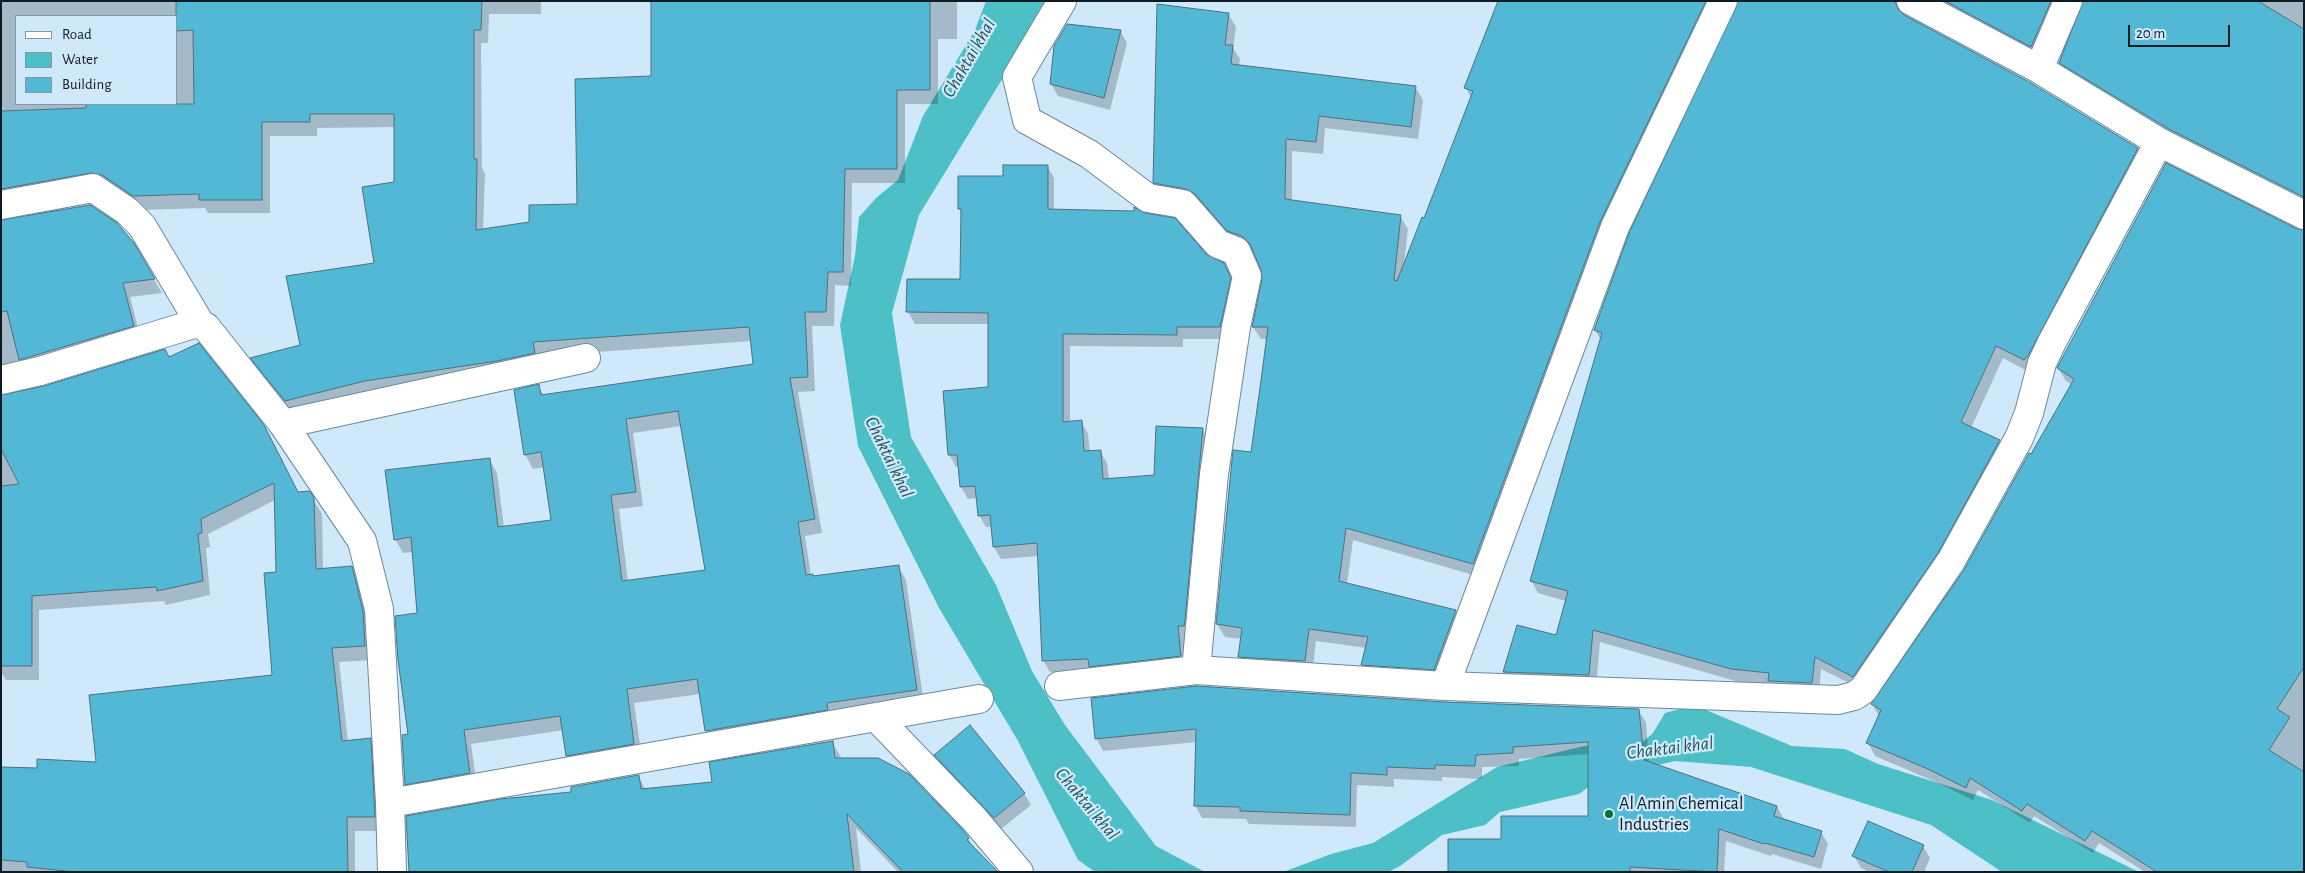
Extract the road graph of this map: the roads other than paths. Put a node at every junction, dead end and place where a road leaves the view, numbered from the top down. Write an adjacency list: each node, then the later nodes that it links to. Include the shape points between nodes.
1 (1062, 1): 13 (street, via 1017,77 1027,120 1089,154 1148,198 1184,204 1218,244 1236,251 1247,276 1214,474)
2 (1722, 1): 15 (street, via 1615,227)
3 (1911, 1): 5 (street)
4 (2068, 1): 5 (street)
5 (2039, 69): 6 (street)
6 (2159, 142): 8 (street); 15 (street, via 2042,363 2029,413 2014,447 1951,561 1863,690 1838,700)
7 (1, 205): 9 (street, via 94,188 142,226)
8 (2304, 215)
9 (201, 325): 11 (street, via 197,323); 12 (street)
10 (586, 358): 12 (street)
11 (1, 380)
12 (283, 424): 18 (street, via 362,541 378,609)
13 (1196, 670): 14 (street); 15 (street)
14 (1059, 686)
15 (1445, 686)
16 (979, 699): 17 (street)
17 (876, 717): 18 (street); 20 (street, via 974,819)
18 (390, 803): 19 (street)
19 (392, 872)
20 (1019, 872)

